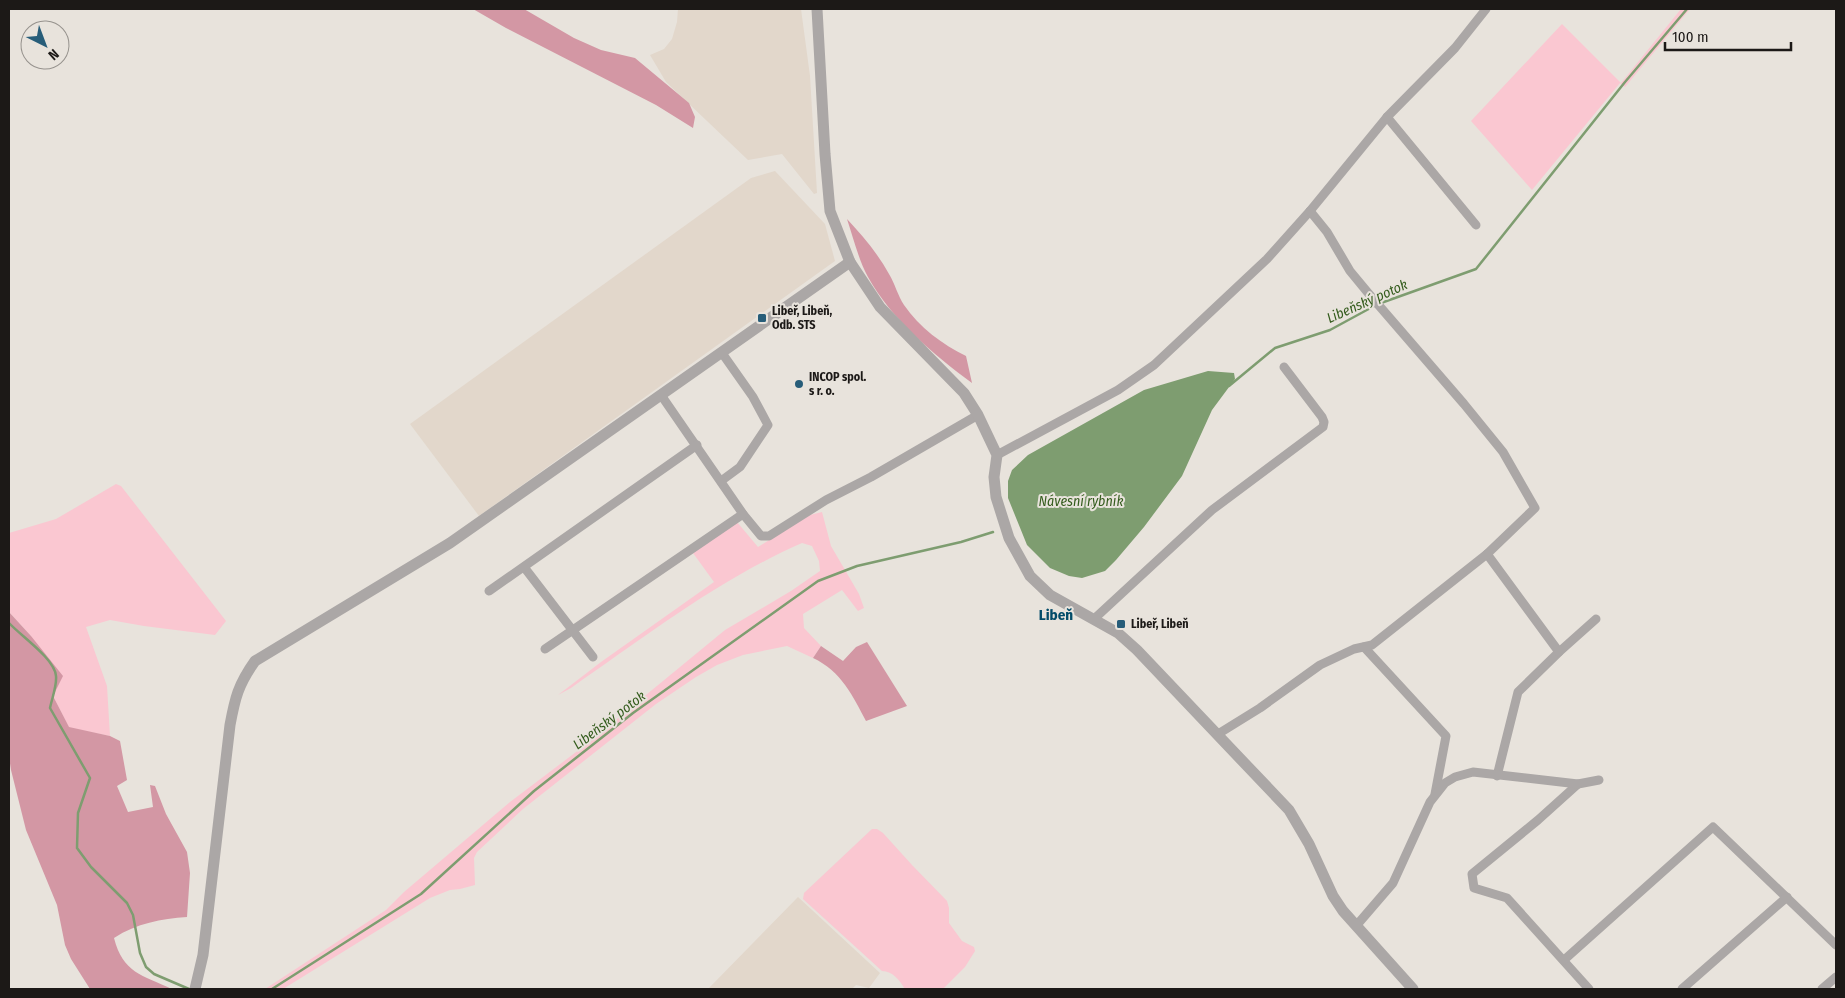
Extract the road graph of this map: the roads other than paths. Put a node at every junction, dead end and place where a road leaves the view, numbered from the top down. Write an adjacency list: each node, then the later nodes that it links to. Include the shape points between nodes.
1 (816, 9): 6 (street, via 830,211)
2 (1486, 9): 3 (street, via 1455,48)
3 (1387, 117): 4 (street); 5 (street)
4 (1310, 211): 12 (street, via 1267,259 1154,365 1118,390); 15 (street, via 1356,278 1503,452 1535,508)
5 (1476, 225)
6 (850, 262): 7 (street); 10 (street, via 880,307 964,393)
7 (722, 353): 9 (street); 13 (street, via 768,425 740,467)
8 (1284, 366): 18 (street, via 1322,417 1323,426 1212,510)
9 (661, 396): 11 (street); 35 (street, via 450,543 255,661 243,678 230,725 203,955)
10 (978, 415): 12 (street); 14 (street, via 826,500 769,536 761,536)
11 (697, 445): 13 (street); 16 (street)
12 (997, 455): 18 (street, via 996,497 1009,538 1030,576 1050,595)
13 (721, 481): 14 (street)
14 (743, 514): 20 (street)
15 (1487, 554): 21 (street, via 1372,645); 23 (street)
16 (524, 567): 17 (street); 20 (street)
17 (489, 591)
18 (1094, 619): 25 (street, via 1118,633 1137,650)
19 (1596, 619): 23 (street)
20 (573, 630): 22 (street); 24 (street)
21 (1364, 647): 25 (street, via 1320,665); 29 (street, via 1446,736)
22 (545, 649)
23 (1559, 652): 26 (street, via 1518,692)
24 (593, 657)
25 (1218, 734): 31 (street, via 1288,810 1333,896)
26 (1497, 776): 28 (street); 29 (street, via 1473,772 1454,777)
27 (1599, 780): 28 (street)
28 (1578, 784): 33 (street, via 1472,874 1474,888 1508,898)
29 (1434, 797): 31 (street, via 1393,883)
30 (1787, 897): 32 (street); 33 (street, via 1713,827); 38 (street)
31 (1356, 926): 36 (street)
32 (1836, 945)
33 (1564, 960): 37 (street)
34 (1836, 977): 39 (street)
35 (195, 989)
36 (1413, 989)
37 (1589, 989)
38 (1682, 989)
39 (1822, 989)

